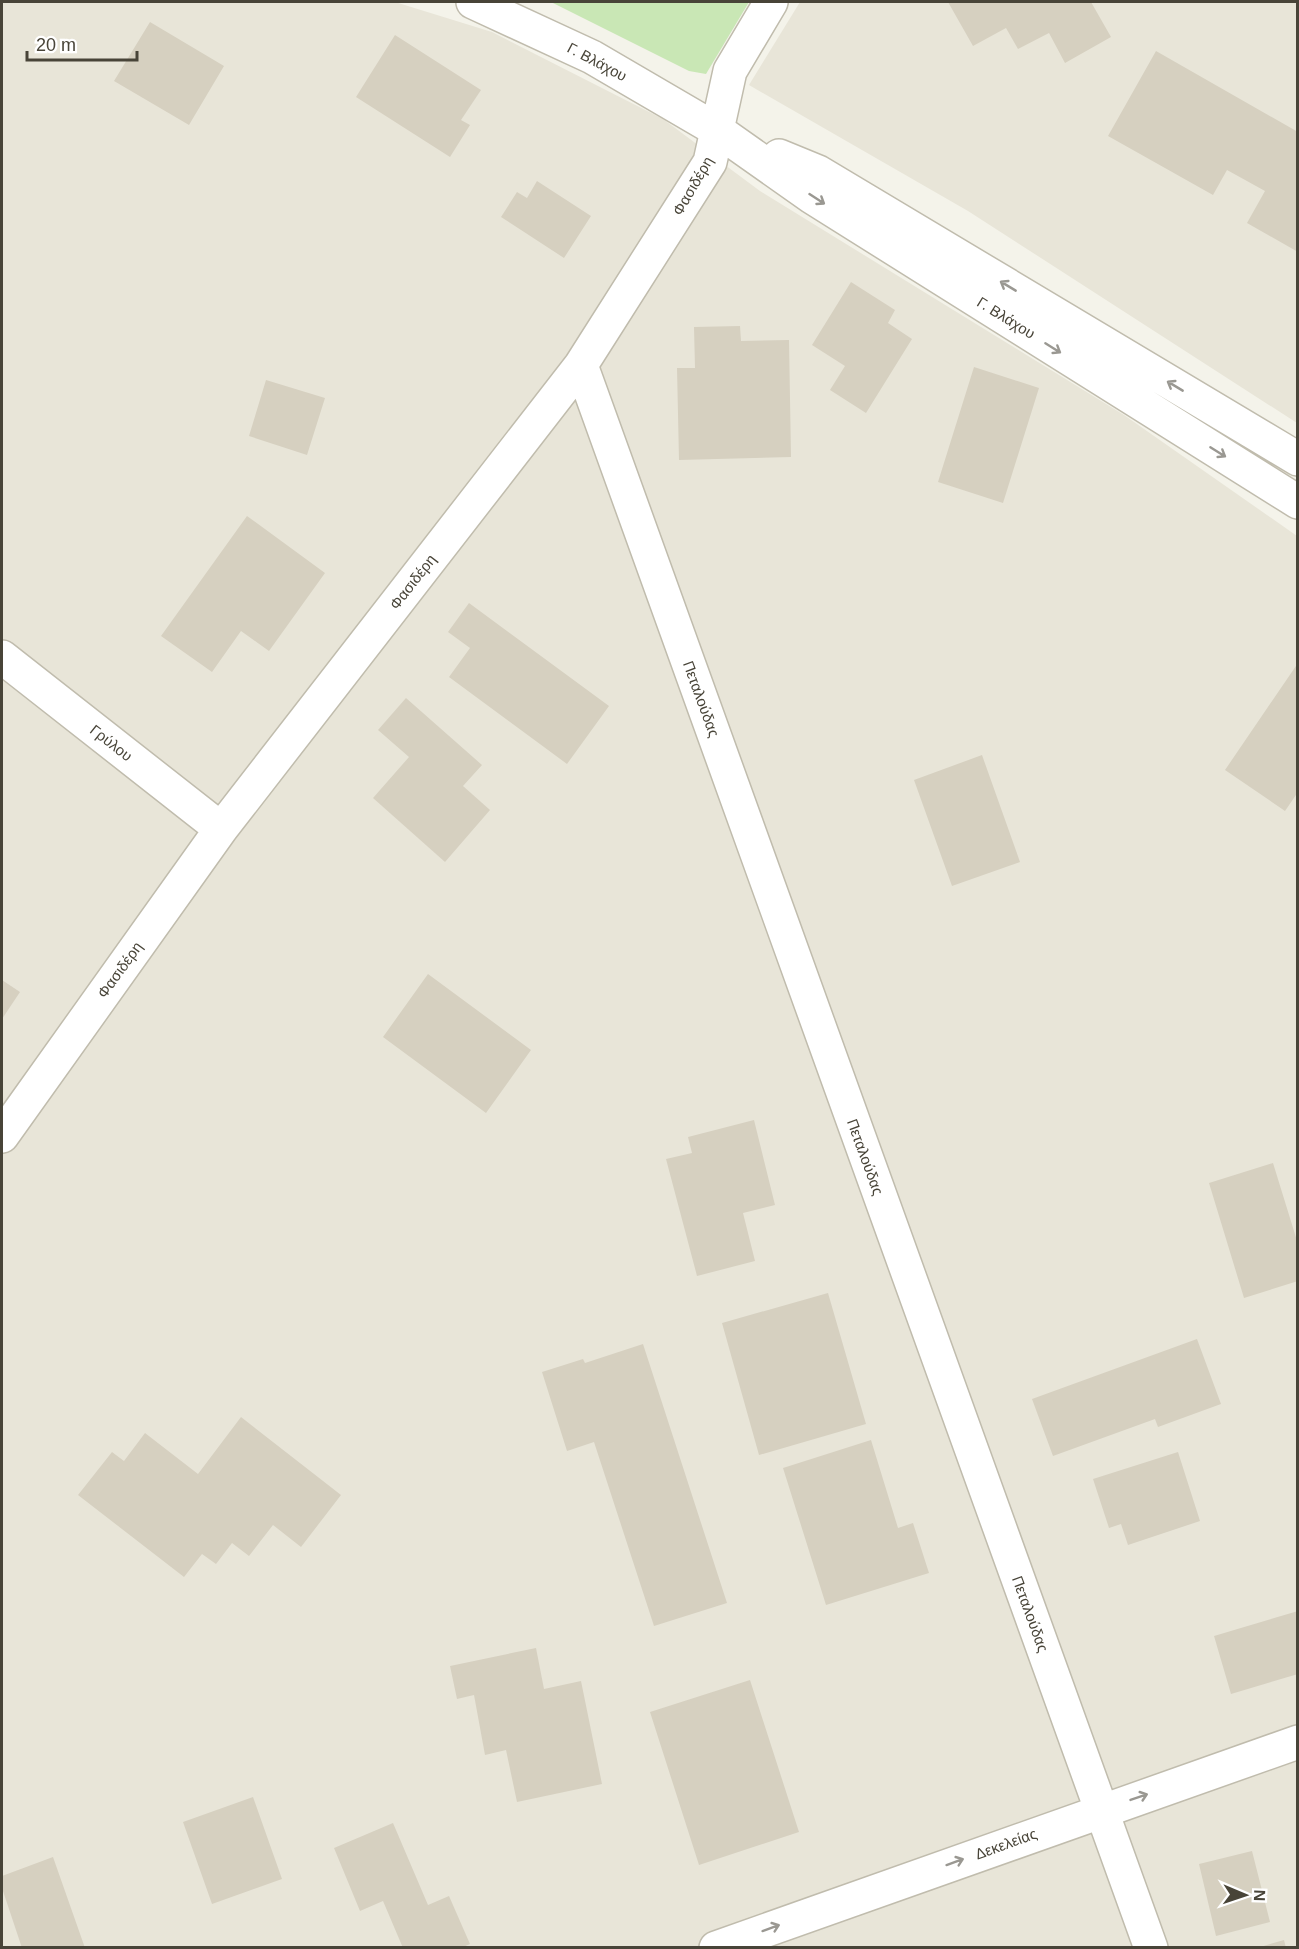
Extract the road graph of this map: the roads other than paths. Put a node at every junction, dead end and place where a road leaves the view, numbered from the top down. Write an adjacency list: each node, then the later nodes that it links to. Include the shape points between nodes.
1 (473, 2): 3 (street, Γ. Βλάχου, via 592,57)
2 (771, 2): 3 (street, Φασιδέρη, via 730,71)
3 (717, 130): 4 (street, Φασιδέρη, via 710,162); 5 (street, Γ. Βλάχου, one-way to 3, via 818,172); 6 (street, Γ. Βλάχου, one-way to 6, via 813,197)
4 (581, 365): 8 (street, Φασιδέρη); 11 (street, Πεταλούδας)
5 (1298, 459)
6 (1298, 502)
7 (2, 657): 8 (street, Γρύλου)
8 (221, 828): 9 (street, Φασιδέρη)
9 (2, 1136)
10 (1298, 1742): 11 (street, Δεκελείας, one-way to 10)
11 (1100, 1810): 12 (street, Δεκελείας, one-way to 11); 13 (street, Πεταλούδας)
12 (716, 1947)
13 (1151, 1947)

